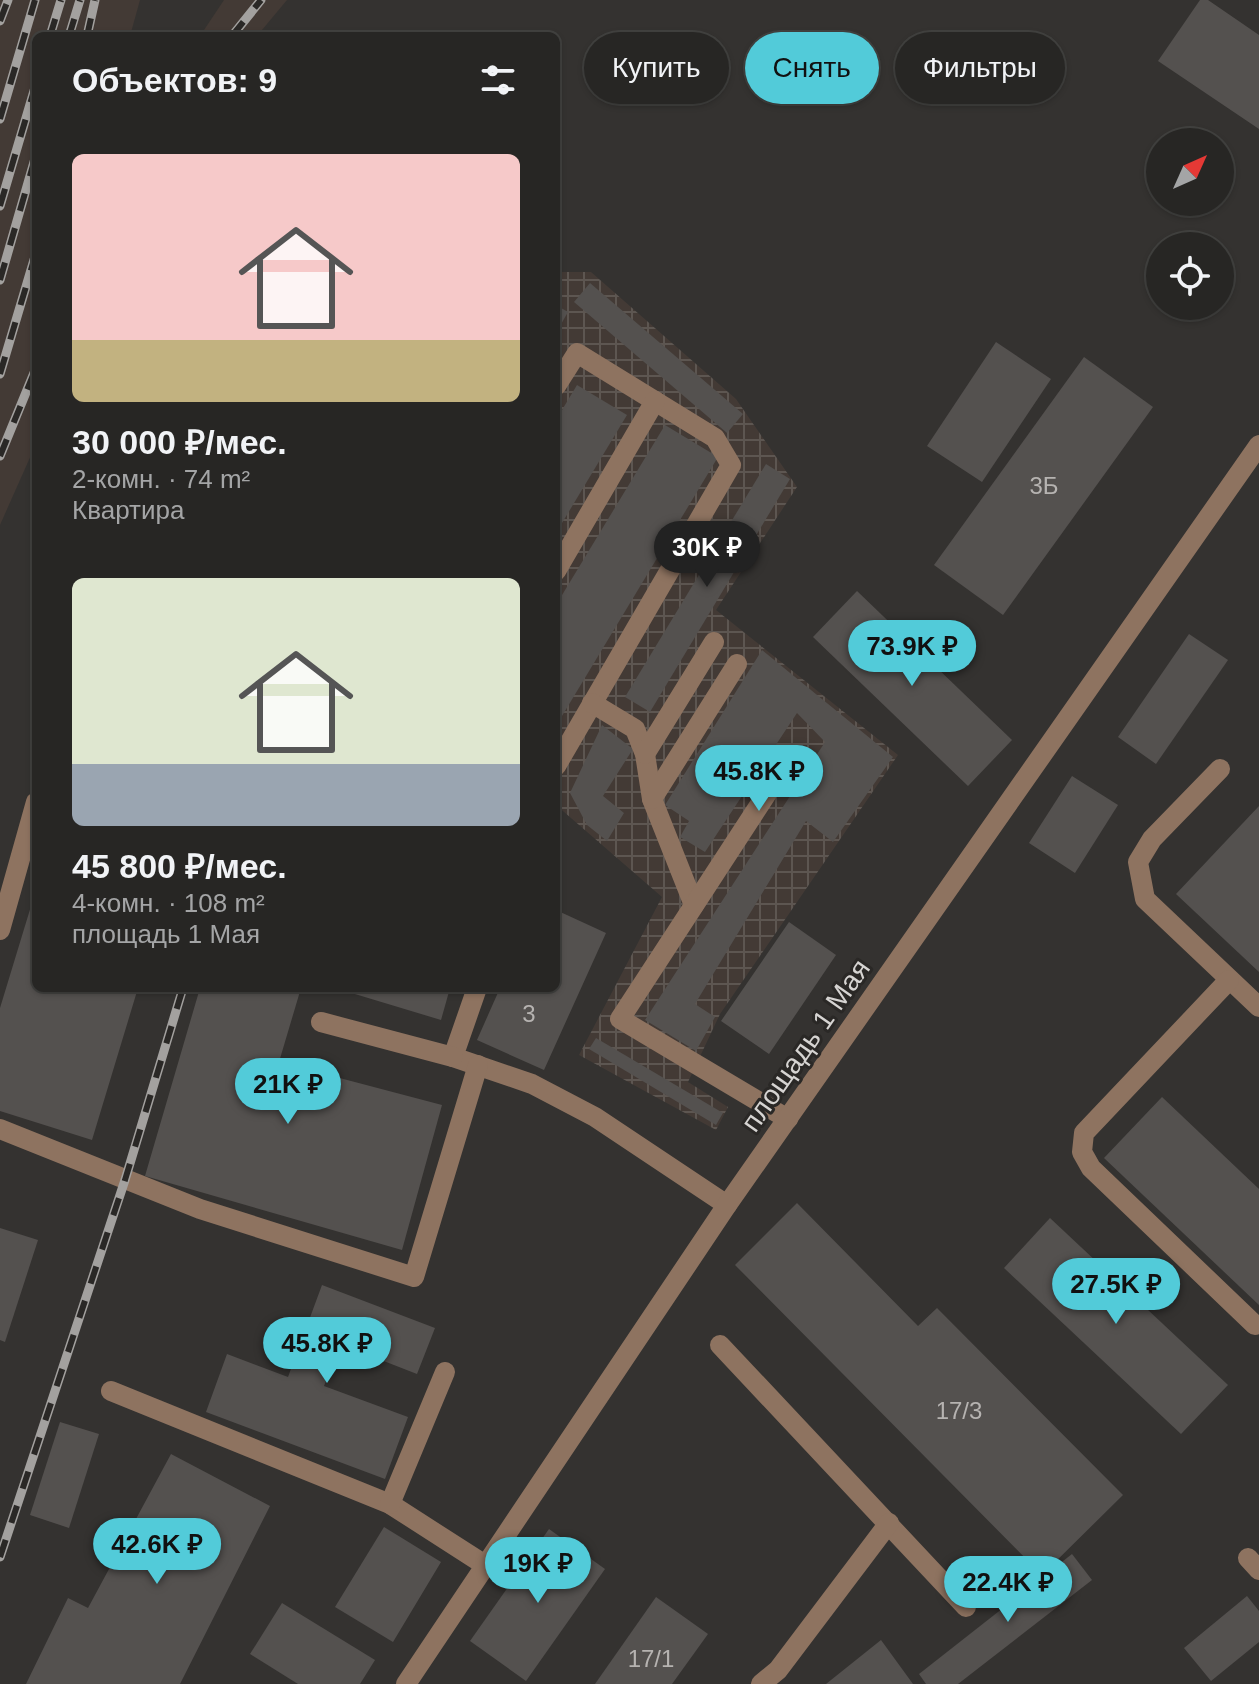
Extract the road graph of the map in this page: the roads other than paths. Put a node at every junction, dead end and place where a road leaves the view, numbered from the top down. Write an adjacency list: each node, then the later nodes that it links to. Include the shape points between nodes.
1 (560, 380): 2 (street, via 577,353)
2 (655, 401): 4 (street); 7 (street, via 715,438 731,465)
3 (1259, 445): 22 (street, площадь 1 Мая)
4 (560, 564)
5 (714, 642): 8 (street)
6 (737, 664): 12 (street)
7 (592, 703): 8 (street, via 635,729); 10 (street)
8 (645, 754): 12 (street)
9 (792, 755): 14 (street)
10 (560, 759)
11 (1220, 769): 16 (street, via 1152,839 1138,862 1145,899)
12 (652, 799): 14 (street)
13 (32, 816): 15 (street)
14 (694, 905): 22 (street, via 620,1019)
15 (0, 930)
16 (1229, 980): 18 (street); 25 (street, via 1084,1133 1082,1152 1091,1168)
17 (476, 992): 20 (street)
18 (1259, 1007)
19 (321, 1022): 20 (street)
20 (453, 1057): 21 (street)
21 (478, 1065): 23 (street, via 414,1277 200,1209); 24 (street, via 532,1084 595,1117)
22 (788, 1119): 24 (street, площадь 1 Мая)
23 (0, 1129)
24 (727, 1205): 31 (street, площадь 1 Мая)
25 (1255, 1325)
26 (720, 1345): 30 (street)
27 (445, 1372): 29 (street)
28 (111, 1391): 29 (street)
29 (390, 1504): 31 (street)
30 (889, 1523): 32 (street); 34 (street, via 778,1670)
31 (485, 1565): 33 (street, площадь 1 Мая)
32 (966, 1607)
33 (406, 1684)
34 (761, 1684)

